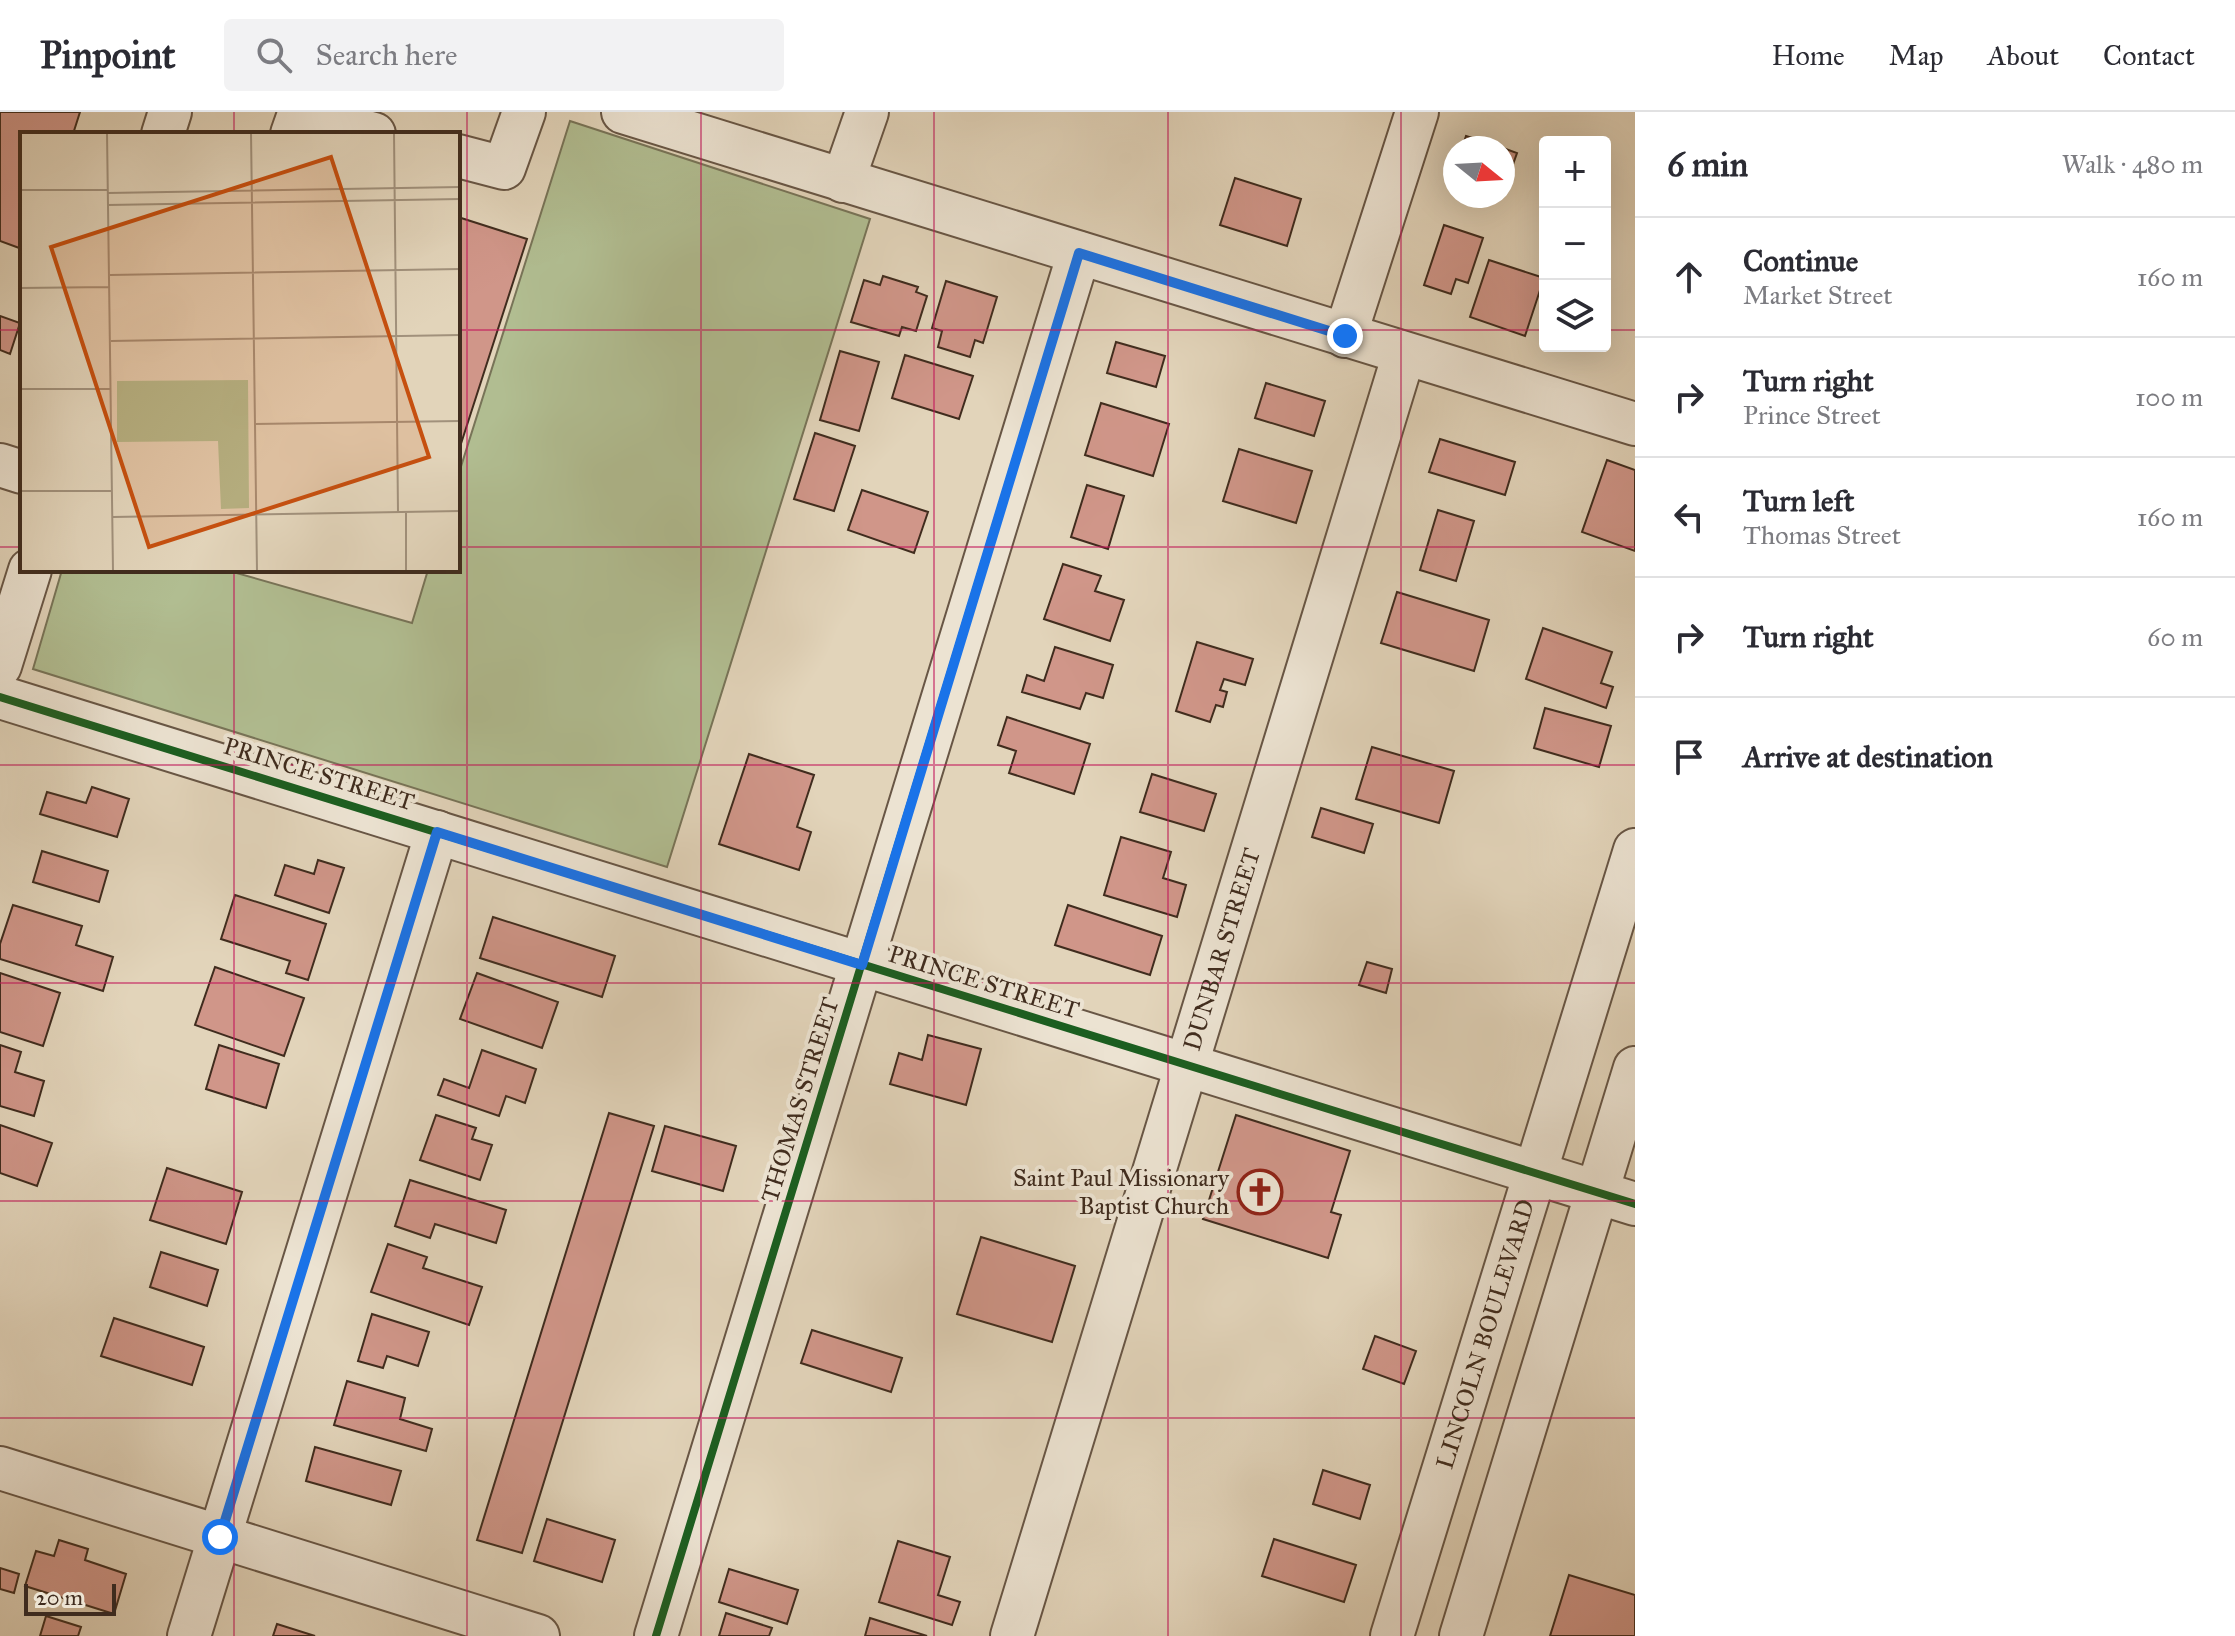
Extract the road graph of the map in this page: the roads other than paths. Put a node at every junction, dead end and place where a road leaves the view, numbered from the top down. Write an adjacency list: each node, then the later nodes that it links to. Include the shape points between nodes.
1 (170, 112): 7 (street)
2 (524, 112): 9 (street, via 504,168)
3 (623, 112): 10 (street)
4 (867, 112): 10 (street)
5 (1417, 112): 12 (street)
6 (308, 122): 8 (street)
7 (164, 132)
8 (363, 132)
9 (460, 157)
10 (843, 181): 11 (street)
11 (1079, 253): 12 (street); 22 (street, THOMAS STREET)
12 (1345, 336): 13 (street)
13 (1404, 354): 14 (street); 23 (street, DUNBAR STREET)
14 (1635, 424)
15 (0, 465): 16 (street)
16 (20, 471)
17 (29, 572): 18 (street)
18 (0, 666)
19 (0, 697): 20 (street, PRINCE STREET)
20 (437, 832): 22 (street, PRINCE STREET); 28 (street)
21 (1635, 850): 25 (street, LINCOLN BOULEVARD)
22 (862, 965): 23 (street, PRINCE STREET); 31 (street, THOMAS STREET)
23 (1185, 1065): 25 (street, PRINCE STREET); 32 (street, DUNBAR STREET)
24 (1635, 1068): 26 (street)
25 (1535, 1173): 26 (street, PRINCE STREET); 33 (street, LINCOLN BOULEVARD)
26 (1616, 1198): 34 (street)
27 (0, 1468): 28 (street)
28 (220, 1537): 29 (street); 30 (street)
29 (189, 1636)
30 (538, 1636)
31 (656, 1636)
32 (1012, 1636)
33 (1392, 1636)
34 (1461, 1636)

